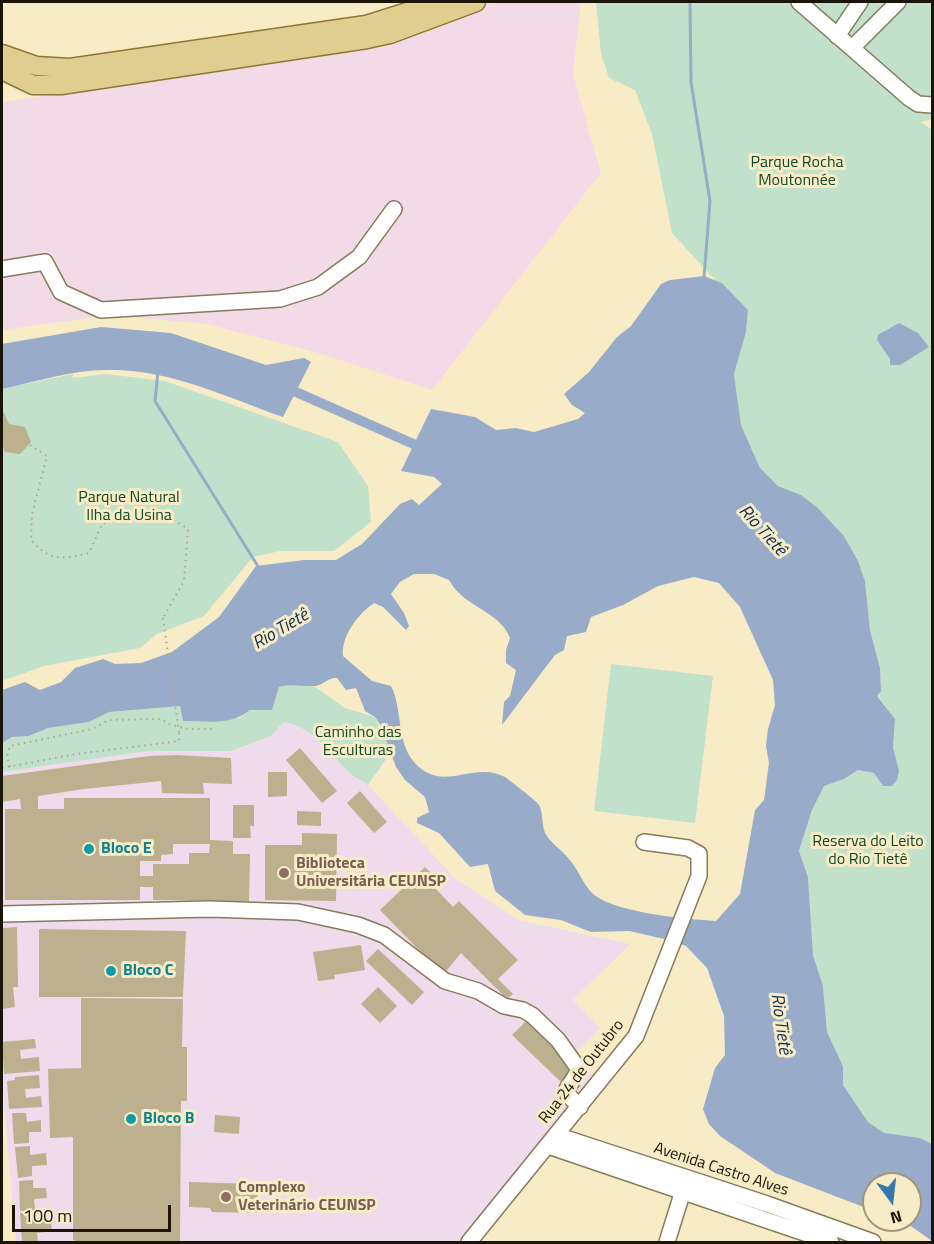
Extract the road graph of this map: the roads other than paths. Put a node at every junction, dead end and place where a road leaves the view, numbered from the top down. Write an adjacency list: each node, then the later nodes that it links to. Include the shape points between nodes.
1 (439, 2): 8 (main road, via 366,25 70,68 36,66)
2 (476, 2): 9 (main road, via 367,39 82,82 33,85)
3 (799, 2): 6 (street)
4 (860, 2): 6 (street)
5 (898, 2): 7 (street)
6 (837, 36): 7 (street)
7 (852, 48): 10 (street, via 909,98 918,104)
8 (2, 54)
9 (2, 70)
10 (932, 104)
11 (394, 209): 12 (street, via 359,257 318,286 280,300 101,310 61,292 45,262)
12 (2, 269)
13 (645, 842): 15 (street, Rua 24 de Outubro, via 688,848 699,854 699,876 636,1035)
14 (2, 914): 15 (street, via 210,909 298,912 358,925 384,935 445,981 478,990 542,1022 578,1068 567,1089)
15 (580, 1107): 16 (street, Rua 24 de Outubro)
16 (552, 1140): 17 (street, Avenida Castro Alves); 18 (street, Rua 24 de Outubro)
17 (685, 1184): 19 (street); 20 (street, Avenida Castro Alves); 21 (street, Avenida Castro Alves)
18 (475, 1241)
19 (667, 1242)
20 (831, 1242)
21 (873, 1242)

